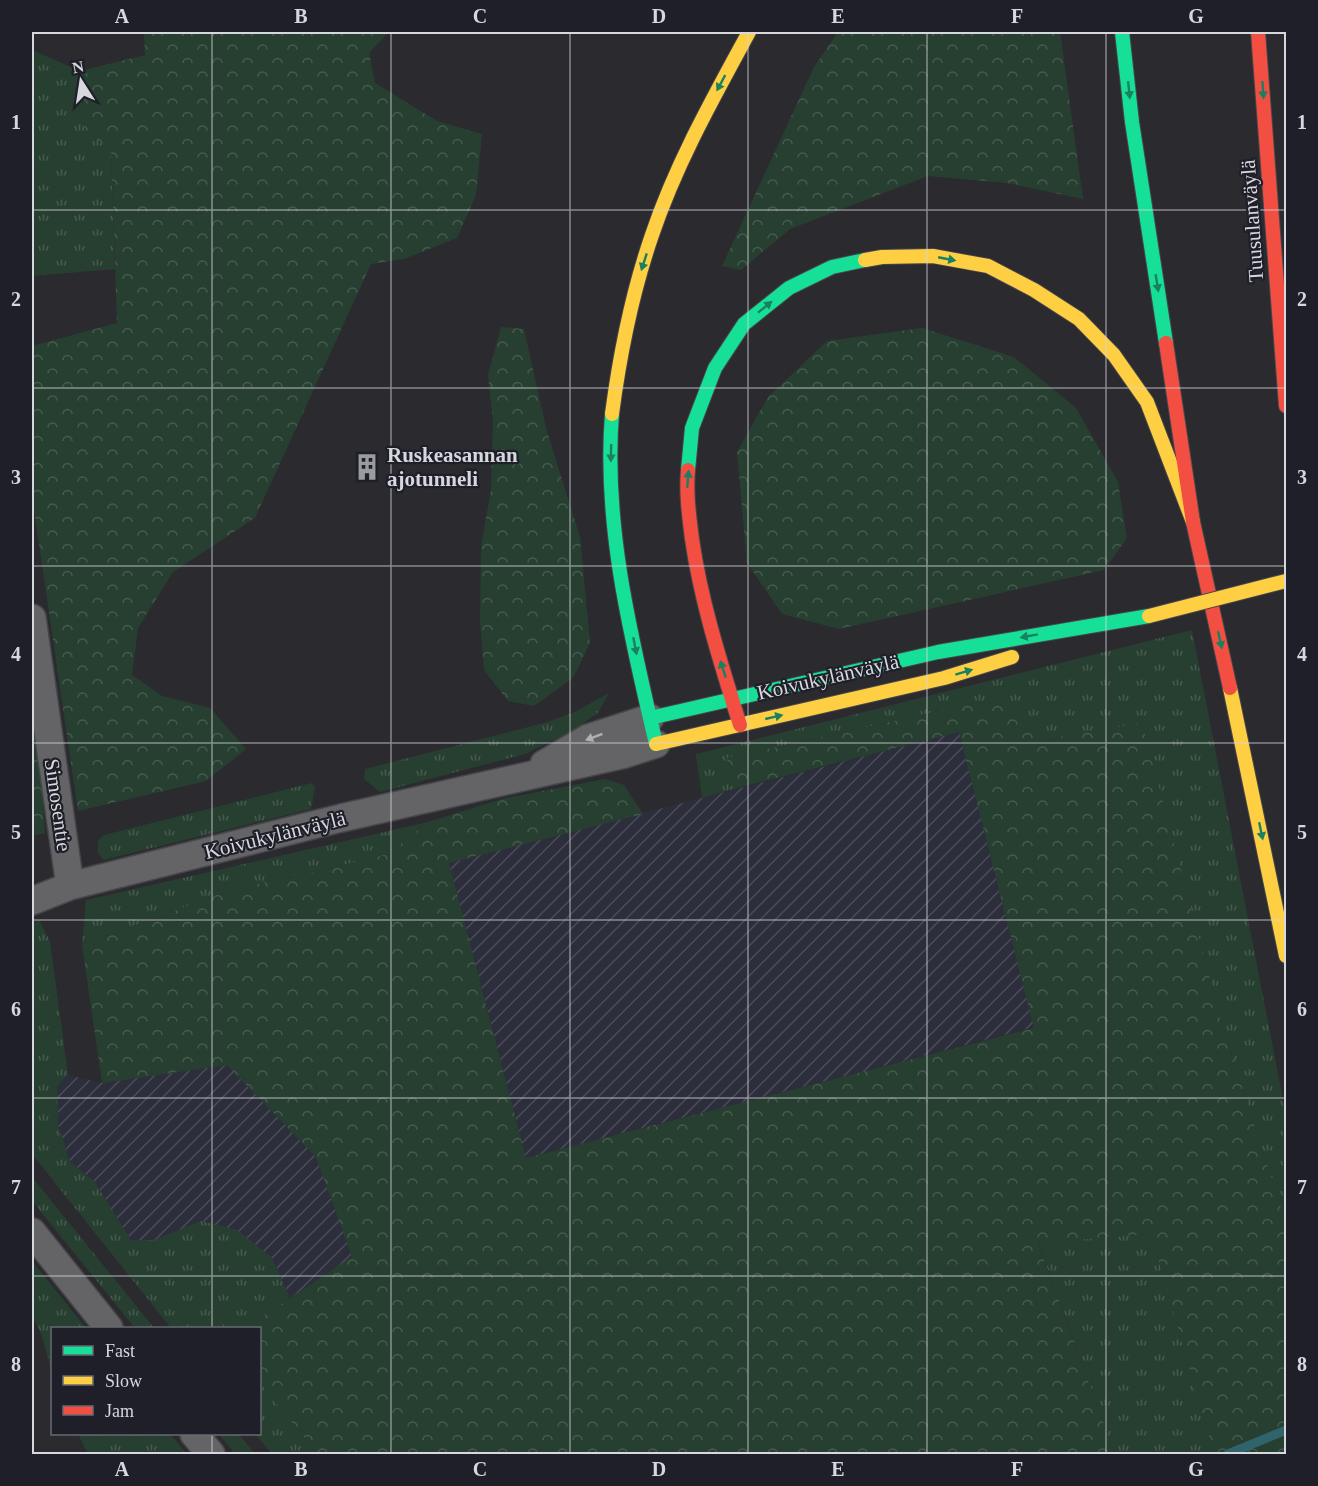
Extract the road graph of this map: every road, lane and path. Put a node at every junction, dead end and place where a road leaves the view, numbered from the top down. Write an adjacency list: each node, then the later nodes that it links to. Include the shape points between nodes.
1 (749, 32): 12 (main road, one-way to 12, via 693,136 663,204 639,275 611,424 610,485 618,562)
2 (1122, 32): 5 (main road, one-way to 5, via 1132,122)
3 (1258, 32): 4 (main road, Tuusulanväylä, one-way to 4)
4 (1287, 406)
5 (1193, 522): 11 (main road, one-way to 5, via 698,572 686,494 692,428 715,368 744,324 789,288 832,267 882,257 933,256 988,266 1079,319 1114,355 1147,402); 18 (main road, one-way to 18)
6 (1287, 581): 7 (main road, Koivukylänväylä, bridge)
7 (1149, 616): 9 (main road, Koivukylänväylä); 11 (main road, Koivukylänväylä, one-way to 11, via 938,652)
8 (32, 618): 16 (street, Simosentie)
9 (1046, 647)
10 (1023, 654): 13 (main road, Koivukylänväylä, one-way to 10, via 944,678)
11 (733, 699): 12 (main road, Koivukylänväylä); 13 (main road)
12 (650, 718): 14 (main road); 15 (street, Koivukylänväylä, one-way to 15, via 588,738)
13 (740, 725): 14 (main road, Koivukylänväylä)
14 (656, 744): 15 (street, Koivukylänväylä)
15 (521, 777): 16 (street, Koivukylänväylä)
16 (70, 886): 17 (street, Koivukylänväylä)
17 (32, 901)
18 (1287, 956)
19 (32, 1232): 20 (street)
20 (107, 1327)
21 (195, 1435): 22 (street)
22 (211, 1455)

